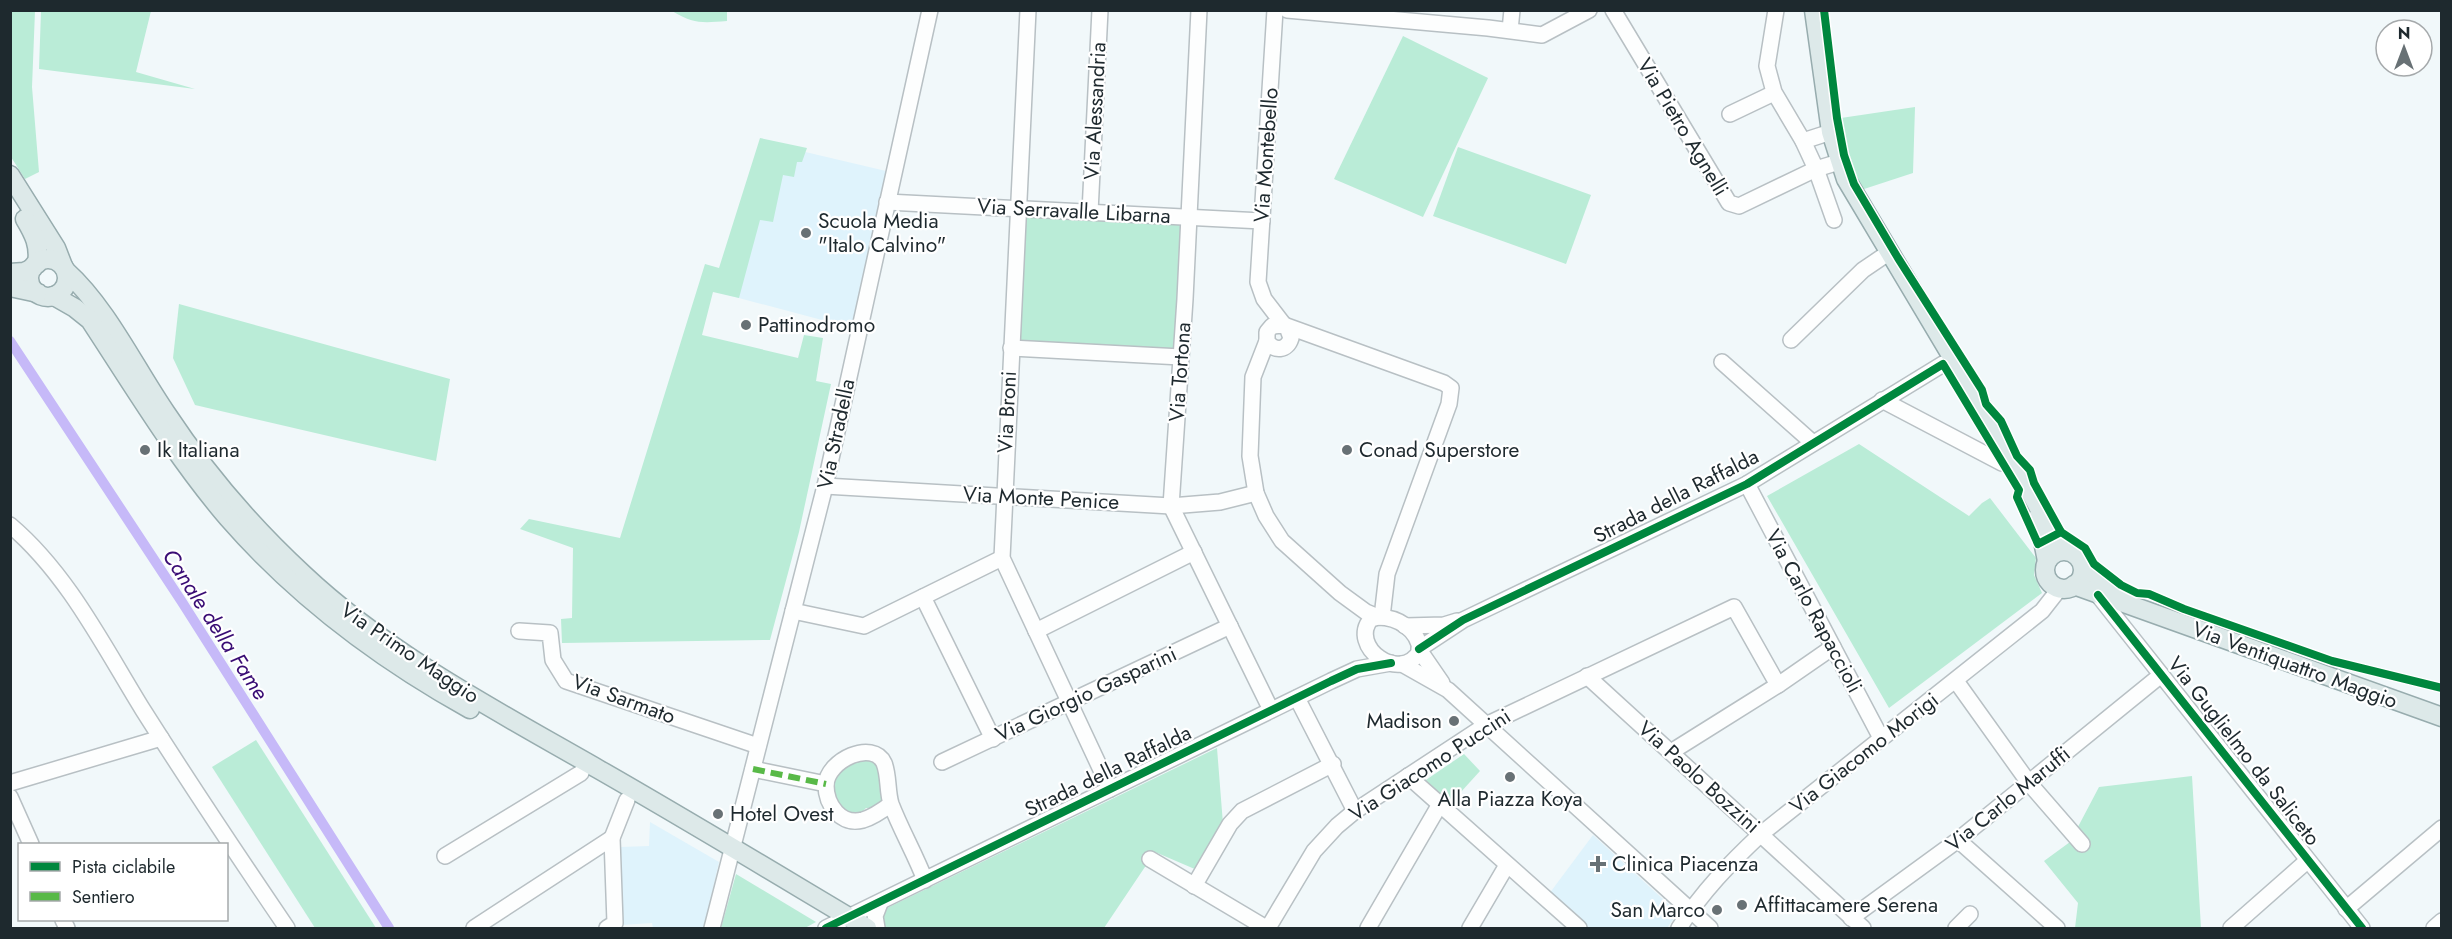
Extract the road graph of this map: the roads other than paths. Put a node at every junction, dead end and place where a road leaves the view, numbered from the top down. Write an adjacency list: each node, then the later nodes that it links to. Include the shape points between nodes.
1 (930, 10): 20 (street, Via Stradella)
2 (1028, 10): 21 (street, Via Broni)
3 (1100, 10): 22 (street, Via Alessandria)
4 (1199, 10): 23 (street, Via Tortona)
5 (1275, 10): 24 (street, Via Montebello)
6 (1287, 10): 12 (street)
7 (1512, 10): 12 (street)
8 (1588, 10): 12 (street, via 1542,35)
9 (1613, 10): 17 (street, Via Pietro Agnelli, via 1729,203 1738,206)
10 (1776, 10): 13 (street, Via Ventiquattro Maggio, via 1767,66)
11 (1814, 10): 15 (main road, Via Ventiquattro Maggio)
12 (1510, 30)
13 (1774, 93): 14 (street); 16 (street, Via Ventiquattro Maggio)
14 (1730, 114)
15 (1831, 132): 16 (street); 17 (main road, Via Ventiquattro Maggio)
16 (1803, 141): 17 (street, Via Ventiquattro Maggio)
17 (1829, 165): 25 (street, Via Ventiquattro Maggio); 26 (main road, Via Ventiquattro Maggio, via 1854,196)
18 (10, 176): 28 (main road, Via Primo Maggio, via 56,248)
19 (10, 198): 27 (main road, via 35,237 39,254)
20 (887, 202): 21 (street, Via Serravalle Libarna); 42 (street, Via Stradella)
21 (1018, 209): 22 (street, Via Serravalle Libarna); 34 (street, Via Broni)
22 (1090, 212): 23 (street, Via Serravalle Libarna)
23 (1188, 217): 24 (street, Via Serravalle Libarna); 35 (street, Via Tortona)
24 (1262, 220): 32 (street, Via Montebello, via 1258,282)
25 (1834, 220)
26 (1884, 256): 33 (street, via 1863,270); 37 (main road, Via Ventiquattro Maggio); 40 (main road, Via Ventiquattro Maggio)
27 (35, 266): 28 (main road, via 53,260); 29 (main road); 31 (main road, via 31,284)
28 (64, 269): 31 (main road, via 64,289); 105 (main road, Via Primo Maggio, via 101,313 204,468 303,575 375,634)
29 (10, 273)
30 (10, 287): 31 (main road, Via Primo Maggio)
31 (46, 295): 88 (main road, Via Primo Maggio, via 75,308 90,320 160,428 202,484 295,586 366,644)
32 (1279, 335): 43 (street, via 1257,363 1252,377 1250,456); 55 (street, via 1312,337 1451,388 1449,404 1387,574)
33 (1791, 340)
34 (1011, 348): 35 (street); 44 (street, Via Broni)
35 (1181, 357): 45 (street, Via Tortona)
36 (1722, 362): 39 (street)
37 (1943, 364): 38 (street, Strada della Raffalda); 40 (main road, Via Ventiquattro Maggio)
38 (1882, 400): 39 (street, Strada della Raffalda); 40 (street)
39 (1813, 442): 41 (street, Strada della Raffalda)
40 (2004, 456): 47 (main road, Via Ventiquattro Maggio); 50 (main road, Via Ventiquattro Maggio, via 2043,541)
41 (1747, 484): 60 (street, Strada della Raffalda); 66 (street, Via Carlo Rapaccioli)
42 (825, 486): 44 (street, Via Monte Penice); 57 (street, Via Stradella)
43 (1256, 493): 45 (street, Via Monte Penice, via 1220,502); 53 (street, via 1282,541)
44 (1003, 496): 45 (street, Via Monte Penice); 49 (street, Via Broni)
45 (1171, 506): 48 (street)
46 (10, 525): 80 (street, via 52,569)
47 (2067, 551): 50 (main road, via 2054,553); 51 (main road, Via Ventiquattro Maggio, via 2077,555)
48 (1194, 552): 62 (street); 64 (street)
49 (1002, 558): 56 (street); 64 (street, Via Broni)
50 (2047, 561): 52 (main road, Via Ventiquattro Maggio, via 2049,581)
51 (2083, 565): 52 (main road, via 2081,578); 58 (main road, Via Ventiquattro Maggio)
52 (2067, 587): 54 (main road, Via Ventiquattro Maggio); 72 (street, Via Giacomo Morigi)
53 (1340, 593): 59 (street); 65 (street)
54 (2098, 595): 58 (main road, Via Ventiquattro Maggio); 70 (street, Via Guglielmo da Saliceto)
55 (1384, 596): 59 (street); 61 (street)
56 (923, 597): 57 (street, via 864,626); 81 (street)
57 (793, 611): 83 (street, Via Stradella)
58 (2149, 613): 78 (main road, Via Ventiquattro Maggio)
59 (1380, 617): 61 (street, Strada della Raffalda); 65 (street, via 1367,624)
60 (1463, 620): 61 (street, Strada della Raffalda, via 1444,625); 67 (street, Strada della Raffalda)
61 (1401, 623): 67 (street, via 1414,634)
62 (1230, 626): 76 (street, Via Giorgio Gasparini); 77 (street)
63 (519, 631): 83 (street, Via Sarmato, via 550,633 554,660 566,681)
64 (1036, 631): 76 (street, Via Broni)
65 (1367, 640): 68 (street, via 1377,655); 69 (street)
66 (1833, 648): 73 (street); 82 (street, Via Carlo Rapaccioli)
67 (1420, 650): 68 (street, Strada della Raffalda, via 1412,662); 74 (street)
68 (1397, 664): 69 (street, Strada della Raffalda); 74 (street)
69 (1357, 669): 75 (street, Strada della Raffalda)
70 (2161, 675): 91 (street, Via Carlo Maruffi); 108 (street, Via Guglielmo da Saliceto)
71 (1587, 676): 73 (street, Via Giacomo Puccini, via 1734,607); 79 (street, Via Giacomo Puccini); 84 (street, Via Paolo Bozzini)
72 (1956, 681): 82 (street, Via Giacomo Morigi); 91 (street)
73 (1778, 685): 84 (street)
74 (1448, 690): 79 (street)
75 (1297, 698): 77 (street, Strada della Raffalda); 86 (street)
76 (1070, 702): 81 (street, Via Giorgio Gasparini); 93 (street, Via Broni)
77 (1271, 710): 93 (street, Strada della Raffalda)
78 (2442, 717)
79 (1486, 725): 89 (street, Via Giacomo Puccini); 114 (street)
80 (161, 738): 90 (street); 120 (street)
81 (993, 738): 85 (street, Via Giorgio Gasparini)
82 (1881, 738): 100 (street, Via Giacomo Morigi)
83 (758, 746): 87 (street, Via Stradella)
84 (1671, 753): 100 (street, Via Paolo Bozzini)
85 (942, 762)
86 (1333, 764): 98 (street); 111 (street, via 1242,811 1230,824)
87 (753, 769): 92 (street); 105 (street, Via Stradella)
88 (581, 773): 95 (main road, Via Primo Maggio); 106 (street)
89 (1408, 776): 97 (street); 98 (street, Via Giacomo Puccini)
90 (10, 783)
91 (2029, 783): 102 (street, Via Carlo Maruffi); 104 (street)
92 (826, 784): 96 (street, via 831,806 846,820 863,820); 96 (street, via 832,766 840,760 877,755 884,763)
93 (1110, 789): 110 (street, Strada della Raffalda)
94 (10, 797): 103 (street)
95 (627, 800): 101 (street); 105 (main road, Via Primo Maggio)
96 (891, 804): 110 (street)
97 (1440, 804): 109 (street); 127 (street)
98 (1355, 811): 126 (street, Via Giacomo Puccini, via 1314,851)
99 (2442, 828): 113 (street)
100 (1761, 834): 114 (street, Via Giacomo Morigi, via 1724,868); 117 (street, Via Paolo Bozzini)
101 (612, 838): 121 (street); 122 (street, via 615,923)
102 (1958, 840): 117 (street, Via Carlo Maruffi); 132 (street)
103 (31, 843)
104 (2082, 844)
105 (730, 854): 118 (main road); 123 (street, Via Stradella)
106 (445, 856)
107 (1150, 859): 111 (street)
108 (2307, 861): 113 (street, Via Guglielmo da Saliceto); 133 (street)
109 (1507, 865): 119 (street); 128 (street)
110 (925, 880): 112 (street, Strada della Raffalda)
111 (1194, 886): 126 (street)
112 (880, 903): 118 (street, Strada della Raffalda); 125 (street)
113 (2346, 909): 134 (street, Via Guglielmo da Saliceto)
114 (1690, 910): 129 (street, Via Giacomo Morigi); 130 (street)
115 (1970, 914): 131 (street)
116 (2442, 921): 135 (street)
117 (1857, 923)
118 (840, 924): 124 (main road)
119 (1574, 927)
120 (286, 928)
121 (474, 928)
122 (607, 928)
123 (712, 928)
124 (867, 928)
125 (876, 928)
126 (1267, 928)
127 (1368, 928)
128 (1470, 928)
129 (1679, 928)
130 (1710, 928)
131 (1956, 928)
132 (2057, 928)
133 (2231, 928)
134 (2362, 928)
135 (2434, 928)

